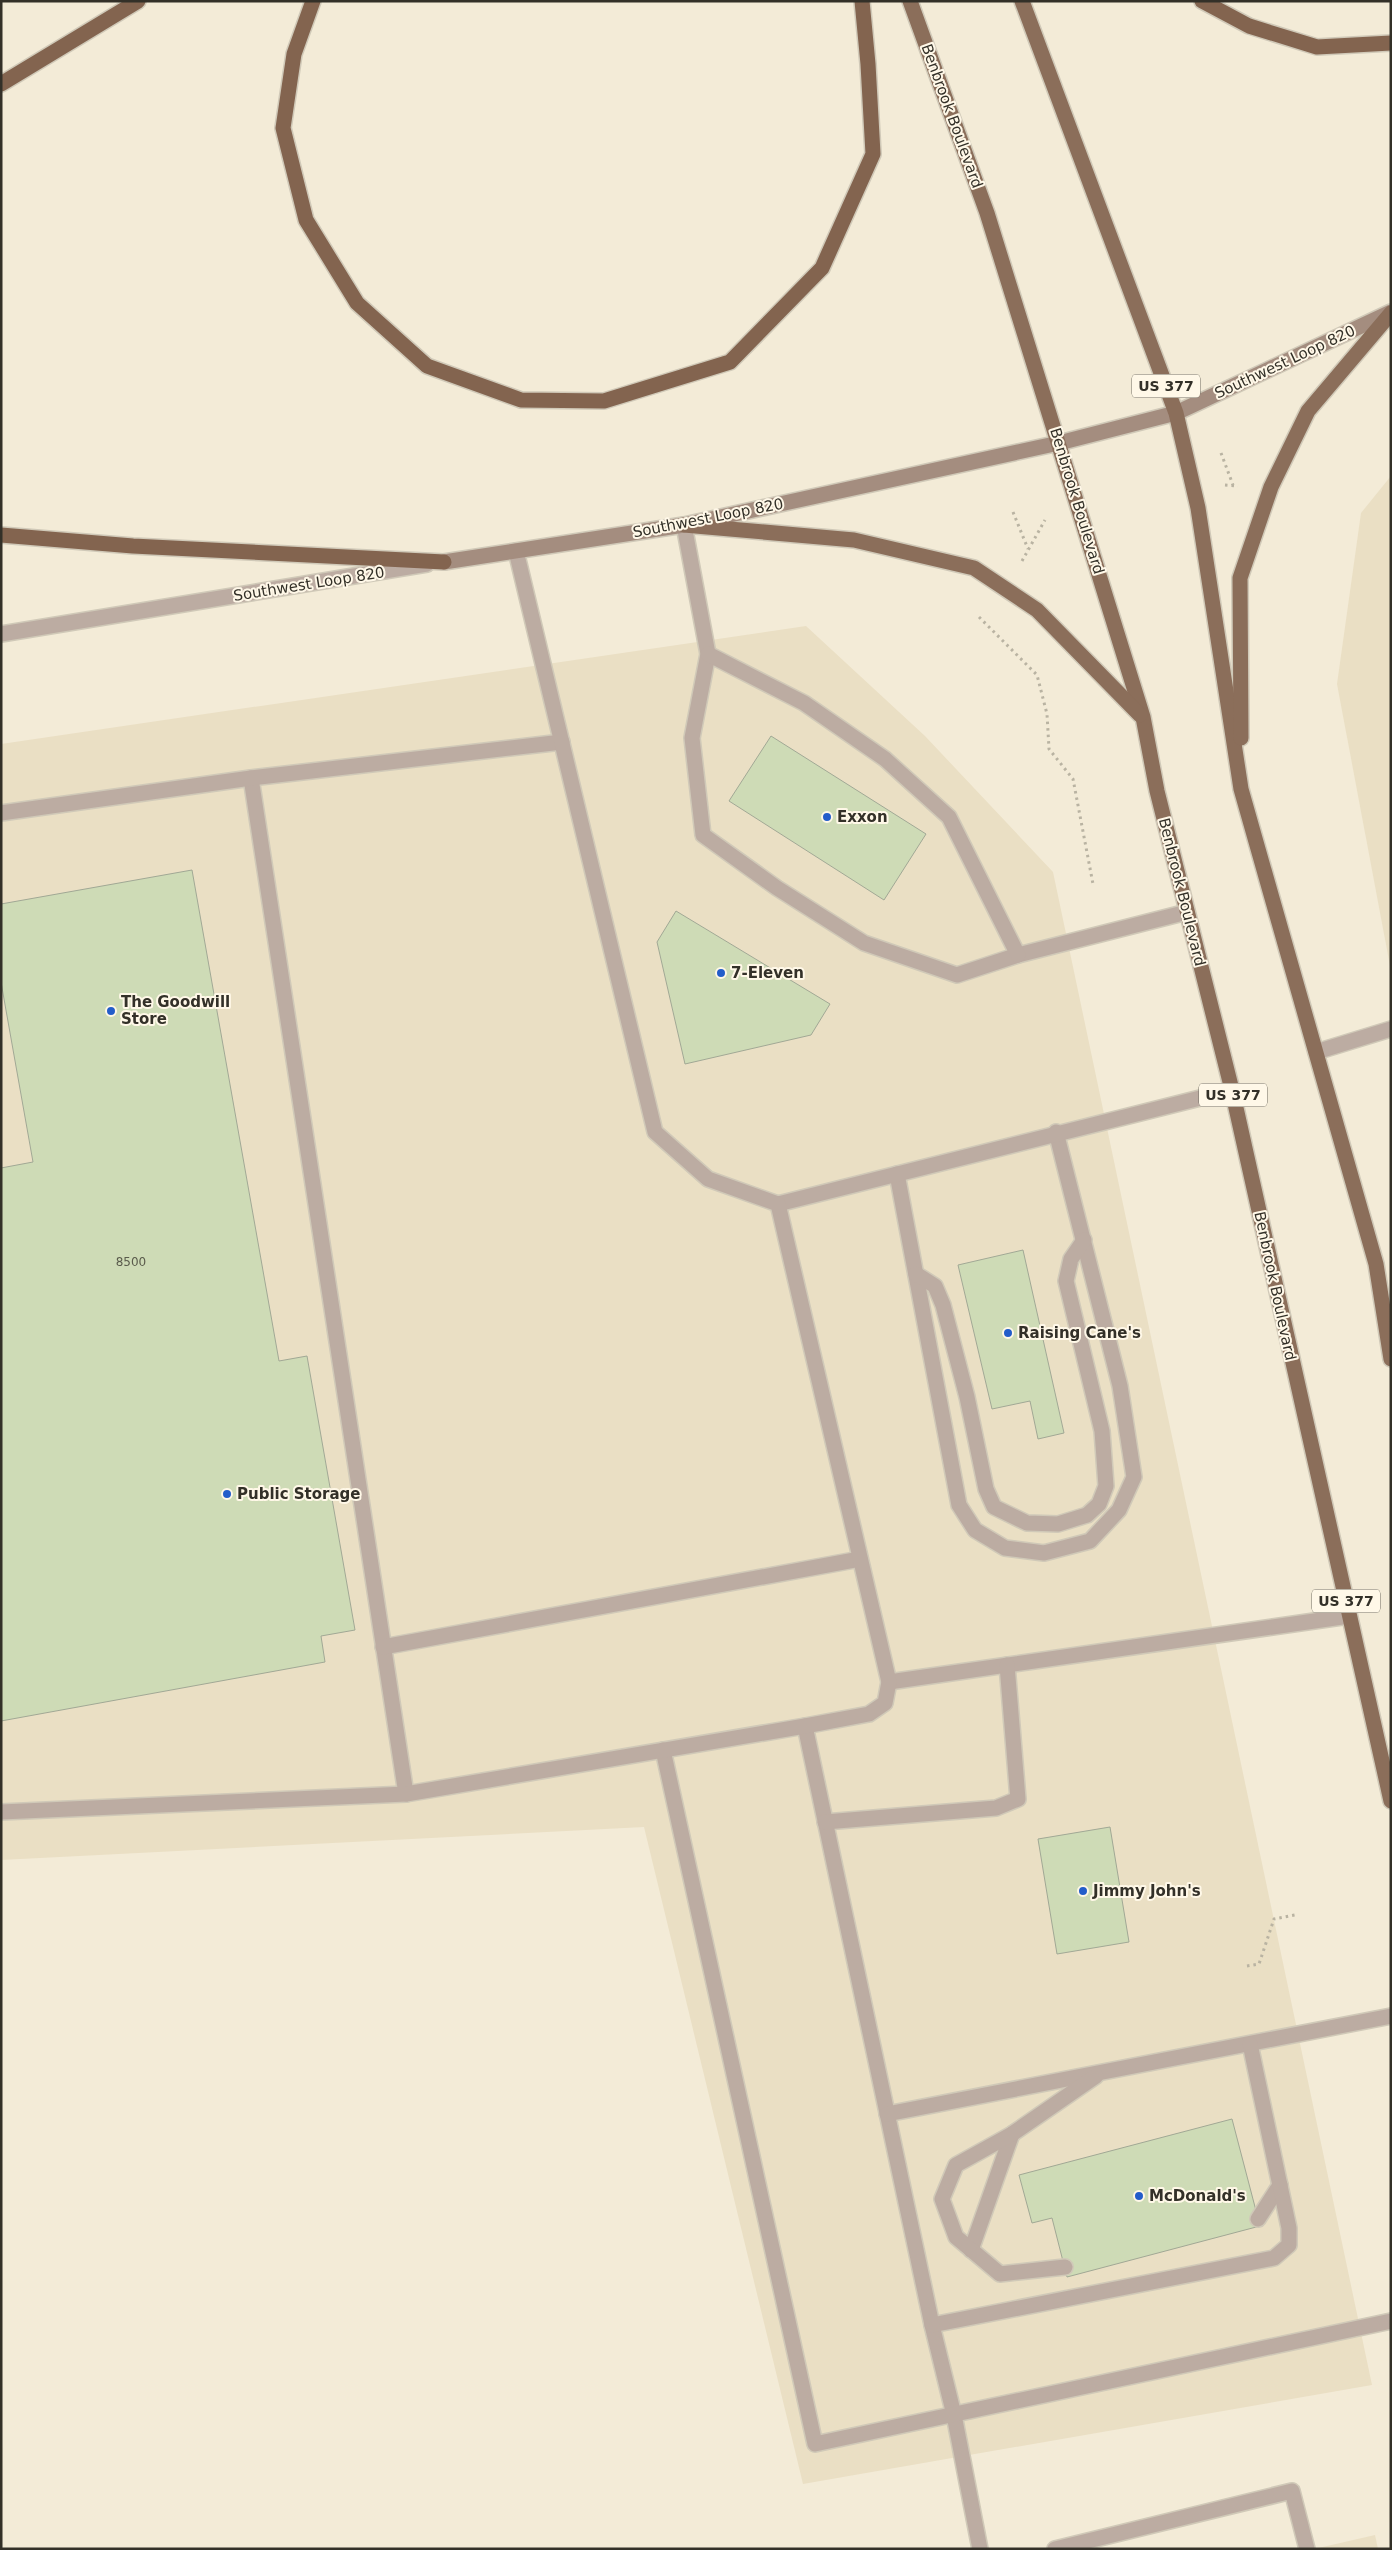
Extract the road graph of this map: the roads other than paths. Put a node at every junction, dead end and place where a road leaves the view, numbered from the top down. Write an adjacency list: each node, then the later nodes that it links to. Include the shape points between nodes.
1 (138, 1): 8 (highway)
2 (313, 1): 3 (highway, via 294,54 283,128 306,220 357,303 427,366 521,400 604,401 730,362 822,268 873,154)
3 (862, 1)
4 (910, 1): 11 (highway, Benbrook Boulevard / US 377, via 987,214)
5 (1022, 1): 10 (highway, US 377)
6 (1202, 1): 7 (highway, via 1249,26 1317,47)
7 (1391, 43)
8 (1, 84)
9 (1391, 312): 10 (main road, Southwest Loop 820); 21 (highway, via 1308,411 1271,487 1240,578)
10 (1176, 413): 11 (main road, Southwest Loop 820); 21 (highway, US 377, via 1198,508)
11 (1059, 443): 12 (main road, Southwest Loop 820); 18 (highway, Benbrook Boulevard / US 377)
12 (684, 525): 14 (main road, Southwest Loop 820); 17 (street); 18 (highway, via 854,540 974,568 1037,610)
13 (1, 535): 15 (highway, via 133,546)
14 (516, 551): 15 (main road, Southwest Loop 820); 19 (street)
15 (444, 562): 16 (street, Southwest Loop 820)
16 (1, 634)
17 (708, 654): 24 (street, via 804,703 885,759 949,818); 24 (street, via 692,738 703,835 777,888 864,943 957,975)
18 (1143, 717): 23 (highway, Benbrook Boulevard / US 377, via 1157,791)
19 (562, 742): 20 (street); 30 (street, via 654,1132 708,1179)
20 (251, 778): 22 (street); 36 (street)
21 (1241, 789): 26 (highway, US 377)
22 (1, 813)
23 (1187, 912): 24 (street); 27 (highway, Benbrook Boulevard / US 377)
24 (1018, 955)
25 (1391, 1029): 26 (street)
26 (1316, 1052): 33 (highway, US 377, via 1376,1264)
27 (1232, 1090): 28 (street); 35 (highway, Benbrook Boulevard / US 377)
28 (1056, 1132): 29 (street); 31 (street)
29 (897, 1174): 30 (street); 32 (street)
30 (778, 1204): 34 (street)
31 (1084, 1240): 32 (street, via 1070,1259 1066,1281 1102,1432 1106,1486 1099,1504 1087,1515 1058,1524 1027,1523 994,1507 986,1489 943,1305 935,1286); 32 (street, via 1120,1386 1134,1477 1119,1510 1090,1541 1044,1553 1005,1548 975,1530 959,1505)
32 (916, 1274)
33 (1391, 1359)
34 (860, 1559): 36 (street); 38 (street)
35 (1349, 1616): 37 (street); 42 (highway, Benbrook Boulevard / US 377)
36 (383, 1647): 41 (street)
37 (1006, 1665): 38 (street); 44 (street, via 1018,1799 996,1808)
38 (889, 1682): 39 (street, via 885,1703 870,1714)
39 (805, 1726): 40 (street); 44 (street)
40 (663, 1750): 41 (street); 56 (street, via 815,2444)
41 (406, 1794): 43 (street)
42 (1391, 1801)
43 (1, 1812)
44 (825, 1822): 48 (street)
45 (1391, 2016): 46 (street)
46 (1250, 2044): 47 (street); 50 (street)
47 (1102, 2072): 48 (street); 49 (street)
48 (887, 2114): 55 (street)
49 (1012, 2134): 52 (street); 52 (street, via 956,2165 942,2199 956,2237)
50 (1280, 2185): 51 (street); 55 (street, via 1290,2245 1274,2258)
51 (1258, 2219)
52 (971, 2250): 53 (street, via 1000,2274)
53 (1065, 2267)
54 (1391, 2321): 56 (street)
55 (932, 2325): 56 (street)
56 (954, 2414): 57 (street)
57 (980, 2549)
58 (1055, 2549): 59 (street, via 1292,2491)
59 (1307, 2549)

